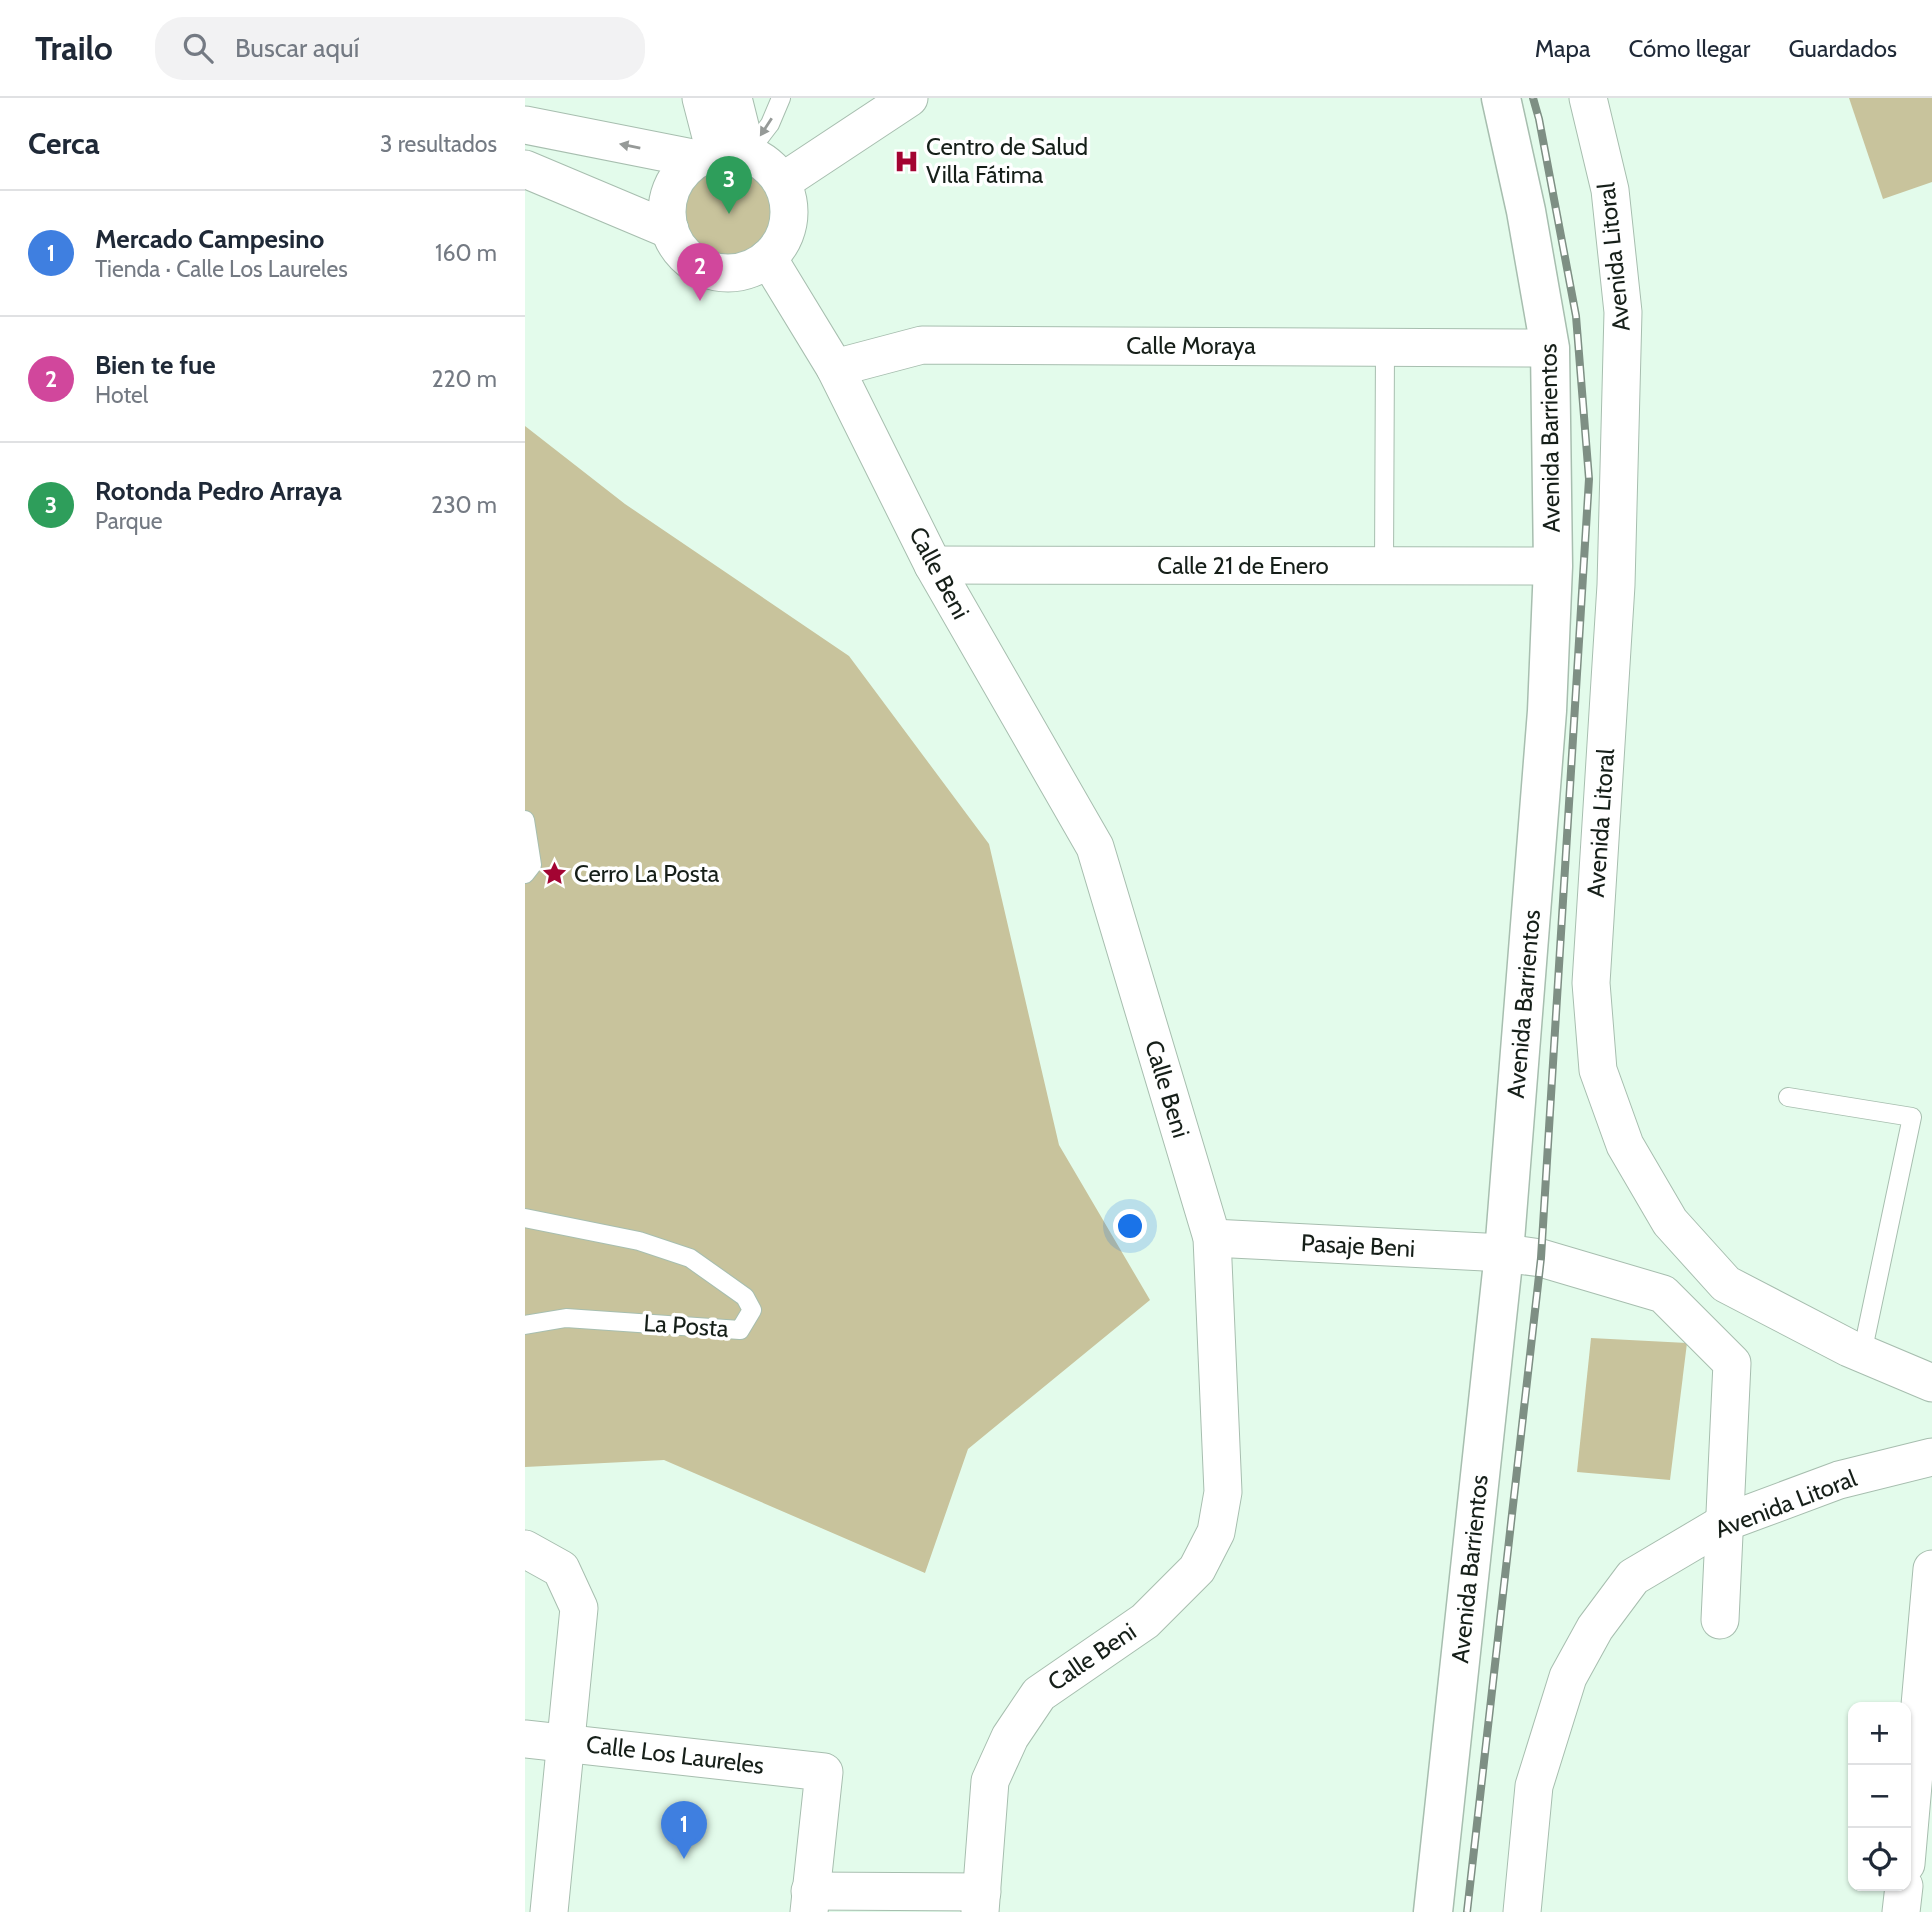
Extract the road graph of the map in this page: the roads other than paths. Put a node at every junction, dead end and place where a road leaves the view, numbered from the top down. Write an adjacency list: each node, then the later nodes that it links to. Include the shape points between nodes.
1 (701, 98): 8 (street)
2 (733, 98): 8 (street)
3 (781, 98): 8 (lane, one-way to 8, via 770,124)
4 (909, 98): 10 (street)
5 (1501, 98): 14 (street, Avenida Barrientos)
6 (1588, 98): 26 (street, Avenida Litoral, via 1610,190 1623,312 1616,585 1591,983 1598,1070 1625,1145 1670,1222 1726,1284)
7 (525, 125): 8 (street, one-way to 7)
8 (720, 155): 10 (street, via 762,160); 11 (street, via 681,173 670,190)
9 (525, 169): 11 (street)
10 (782, 182): 12 (street, via 789,202 789,223)
11 (670, 230): 12 (street, via 678,248 711,270 750,269)
12 (768, 258): 15 (street, Calle Beni)
13 (1385, 348): 14 (street, Calle Moraya); 15 (street, Calle Moraya, via 922,345); 17 (lane)
14 (1550, 348): 18 (street, Avenida Barrientos)
15 (835, 368): 16 (street, Calle Beni)
16 (933, 565): 17 (street, Calle 21 de Enero); 23 (street, Calle Beni, via 1095,847)
17 (1384, 566): 18 (street, Calle 21 de Enero)
18 (1553, 566): 24 (street, Avenida Barrientos, via 1547,711)
19 (525, 820): 20 (lane, via 532,865)
20 (525, 874)
21 (1788, 1097): 26 (lane, via 1912,1117)
22 (525, 1218): 25 (lane, La Posta, via 639,1241 690,1258 745,1297 752,1310 740,1329 566,1318)
23 (1212, 1238): 24 (street, Pasaje Beni); 38 (street, Calle Beni, via 1223,1492 1216,1532 1196,1569 1145,1621 1039,1694 1010,1737 991,1781)
24 (1504, 1253): 29 (street, Pasaje Beni, via 1541,1258 1663,1294 1732,1363); 40 (street, Avenida Barrientos)
25 (525, 1325)
26 (1861, 1353): 27 (street, Avenida Litoral)
27 (1932, 1383)
28 (1932, 1457): 29 (street, Avenida Litoral, via 1839,1480)
29 (1726, 1522): 32 (street, Pasaje Beni); 41 (street, Avenida Litoral, via 1633,1577 1595,1628 1568,1677 1534,1786)
30 (525, 1549): 34 (street, via 561,1569 579,1608)
31 (1932, 1569): 35 (street)
32 (1720, 1620)
33 (525, 1739): 34 (street, Calle Los Laureles)
34 (566, 1742): 37 (street, Calle Los Laureles, via 824,1772); 39 (street)
35 (1909, 1828)
36 (1904, 1891): 42 (street)
37 (809, 1901): 38 (street)
38 (981, 1902)
39 (549, 1912)
40 (1433, 1912)
41 (1522, 1912)
42 (1902, 1912)

